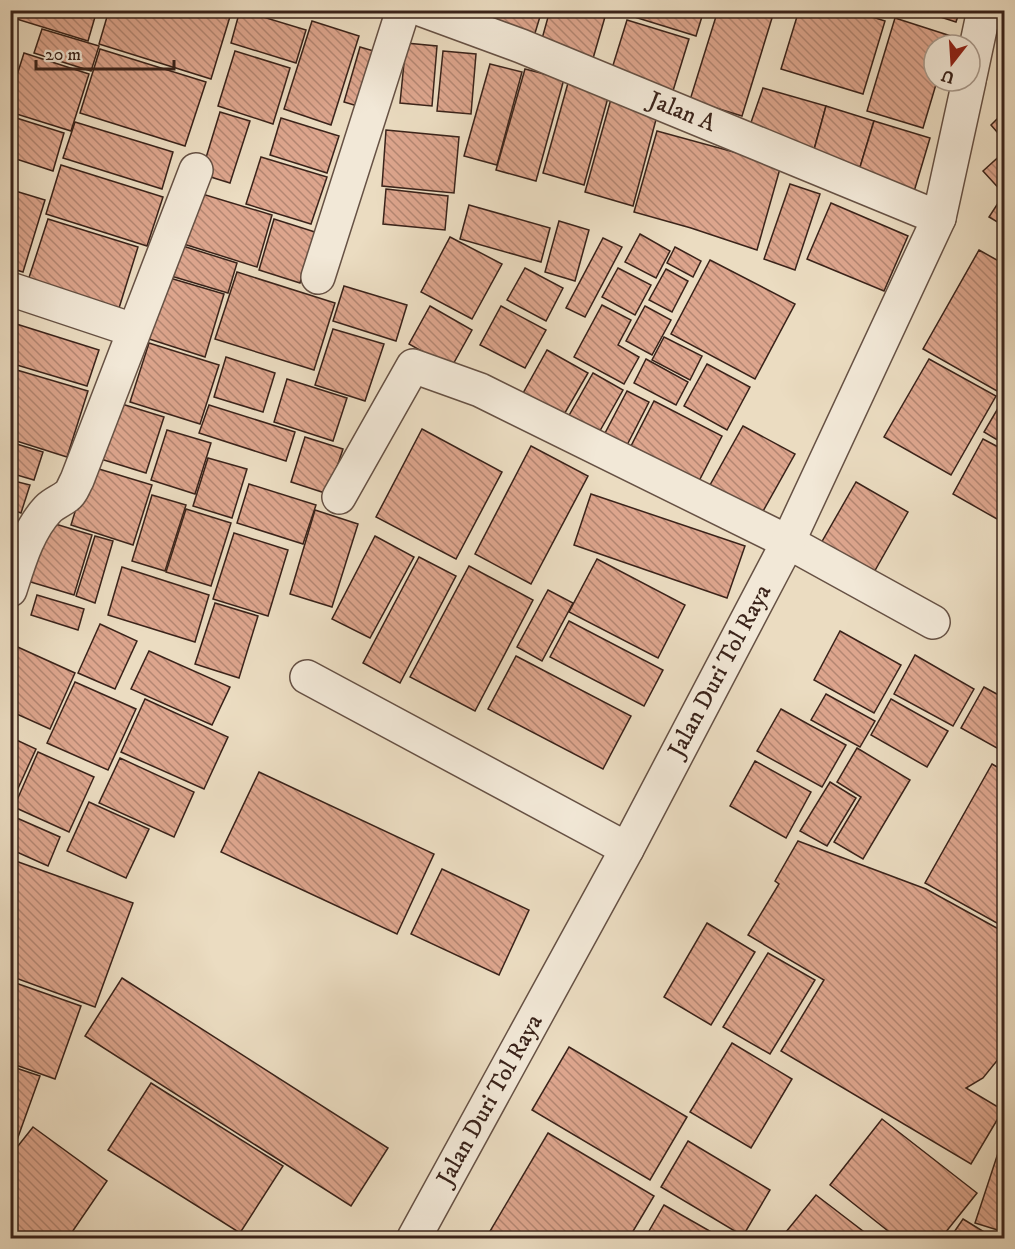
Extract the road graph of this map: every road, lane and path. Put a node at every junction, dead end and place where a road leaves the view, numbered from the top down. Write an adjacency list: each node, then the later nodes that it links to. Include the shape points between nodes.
1 (403, 10): 8 (street)
2 (984, 10): 4 (street)
3 (443, 14): 7 (street, Jalan A)
4 (979, 33)
5 (966, 93): 7 (street, Jalan Duri Tol Raya)
6 (196, 170): 10 (street)
7 (939, 218): 12 (street, Jalan Duri Tol Raya)
8 (318, 277)
9 (10, 289): 10 (street)
10 (133, 330): 13 (street, via 77,480 69,495 47,510 34,528)
11 (339, 497): 12 (street, via 413,366 480,390)
12 (788, 542): 14 (street); 16 (street, Jalan Duri Tol Raya)
13 (10, 590)
14 (933, 622)
15 (307, 677): 16 (street)
16 (627, 849): 17 (street, Jalan Duri Tol Raya)
17 (414, 1239)

